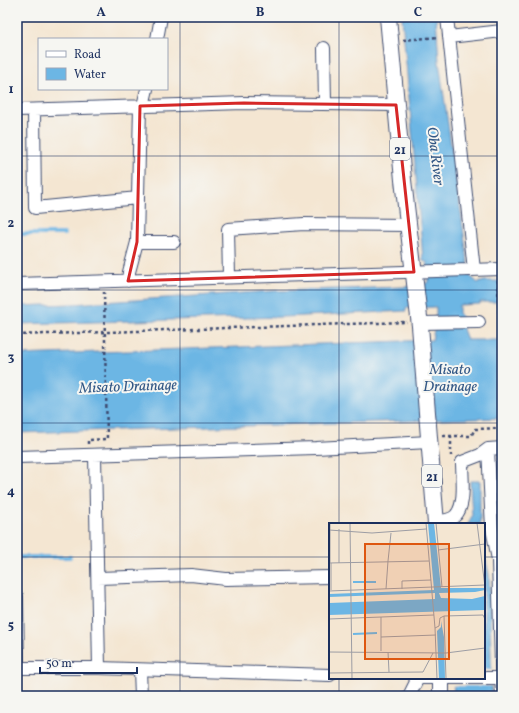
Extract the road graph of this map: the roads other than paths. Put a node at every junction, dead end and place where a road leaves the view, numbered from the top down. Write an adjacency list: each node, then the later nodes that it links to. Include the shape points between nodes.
1 (161, 17): 6 (street)
2 (388, 17): 10 (main road, 21)
3 (447, 17): 5 (street)
4 (502, 30): 5 (street)
5 (447, 37): 19 (street)
6 (157, 38)
7 (324, 48): 9 (street)
8 (147, 90): 11 (street)
9 (325, 103): 10 (street); 11 (street)
10 (396, 105): 15 (main road, 21)
11 (142, 106): 13 (street); 14 (street)
12 (17, 110): 13 (street)
13 (34, 110): 14 (street, via 35,208)
14 (138, 198): 16 (street)
15 (409, 225): 20 (main road, 21); 21 (street, via 304,224 228,229)
16 (137, 242): 17 (street); 22 (street)
17 (174, 242)
18 (500, 269): 19 (street)
19 (472, 270): 20 (street)
20 (418, 275): 21 (street); 24 (main road, 21)
21 (229, 277): 22 (street)
22 (128, 281): 23 (street)
23 (17, 284)
24 (422, 321): 25 (street); 26 (main road, 21)
25 (478, 322)
26 (428, 435): 29 (street, via 316,448); 31 (main road, 21)
27 (502, 448): 28 (street)
28 (488, 449): 31 (street, via 462,462 460,508 456,516); 40 (street, via 492,528 498,560)
29 (95, 454): 30 (street); 33 (street)
30 (17, 458)
31 (435, 523)
32 (329, 577): 33 (street, via 226,579 191,575)
33 (98, 578): 36 (street)
34 (17, 596): 35 (street)
35 (17, 668): 36 (street)
36 (99, 668): 37 (street)
37 (140, 670): 38 (street); 43 (street)
38 (329, 675)
39 (485, 678): 40 (street)
40 (499, 678): 46 (street)
41 (418, 679): 44 (street)
42 (445, 679): 45 (main road)
43 (141, 696)
44 (409, 696)
45 (441, 696)
46 (502, 696)

